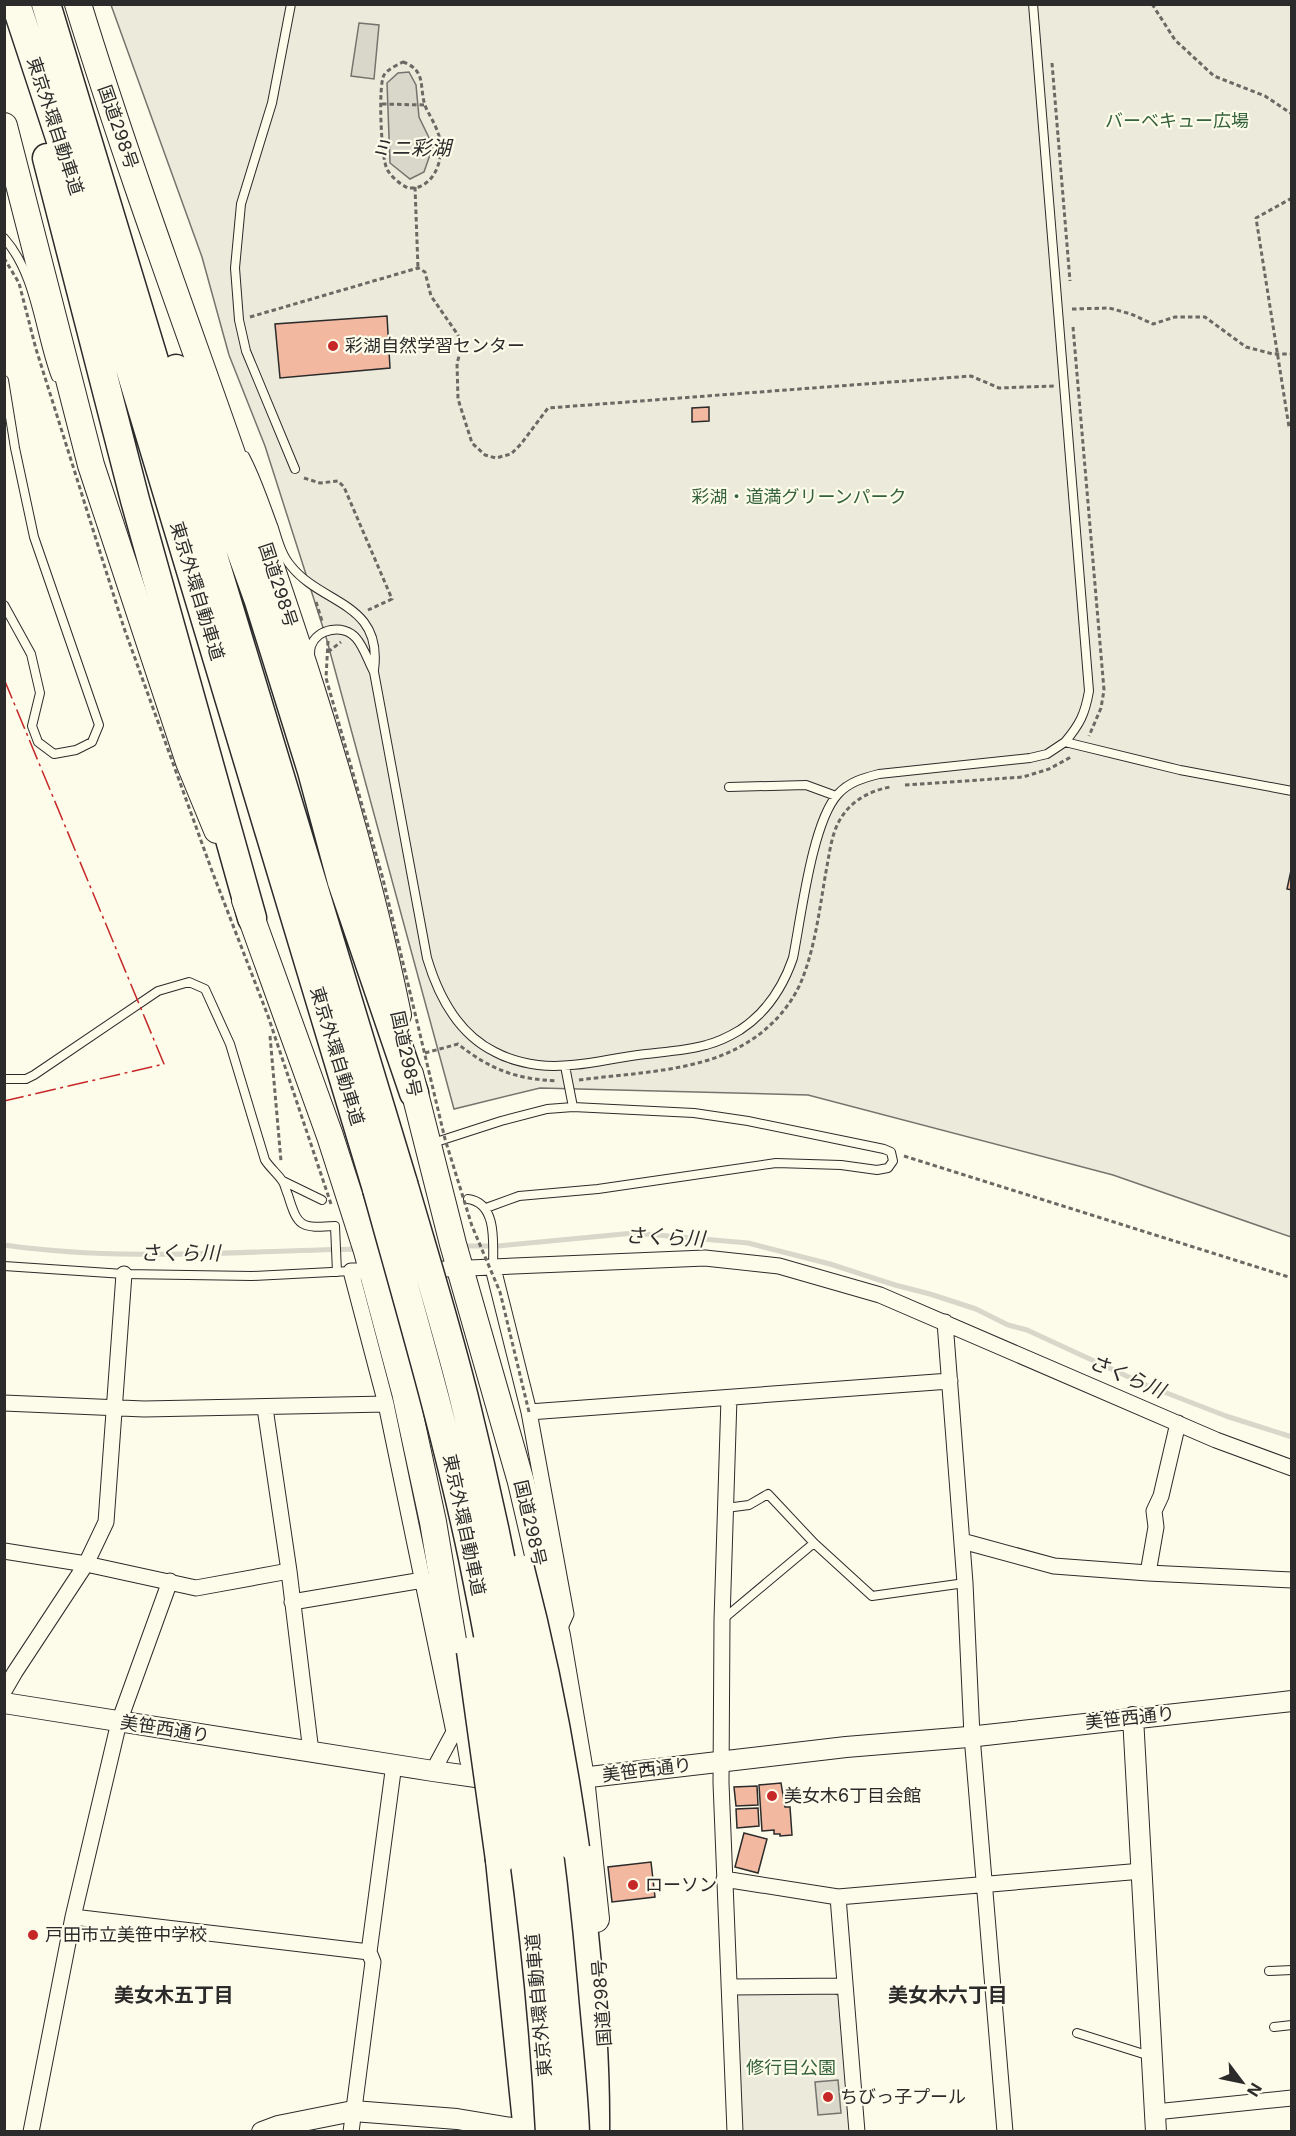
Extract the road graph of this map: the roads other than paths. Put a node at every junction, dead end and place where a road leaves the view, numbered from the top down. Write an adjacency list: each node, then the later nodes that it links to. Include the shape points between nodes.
1 (7, 4): 24 (highway, via 103,380)
2 (16, 4): 40 (highway, 東京外環自動車道, bridge, via 85,219)
3 (46, 4): 8 (highway, 東京外環自動車道)
4 (78, 4): 13 (highway, 国道298号)
5 (291, 4): 16 (lane, via 273,103 241,204 236,268 239,321 246,351)
6 (1033, 4): 20 (lane, via 1089,691 1085,711)
7 (6, 134): 9 (lane); 15 (highway)
8 (92, 154): 27 (highway, via 172,358 259,602 342,882); 42 (highway, 東京外環自動車道, bridge)
9 (6, 170)
10 (4, 238): 12 (lane, via 28,279)
11 (4, 380): 17 (lane, via 34,537 99,725 92,742 54,754 38,742 32,726 40,693 31,654)
12 (61, 388)
13 (210, 393): 18 (lane, via 254,473 289,565 361,618 376,655); 19 (highway, 国道298号)
14 (65, 399): 15 (lane)
15 (91, 465): 24 (highway, via 189,762)
16 (295, 469)
17 (4, 605)
18 (374, 672): 19 (lane, via 356,638 332,629 311,645); 25 (lane, via 434,982 459,1023 493,1051 523,1062)
19 (310, 687): 27 (highway, 国道298号, via 372,905)
20 (1065, 742): 22 (lane, via 1180,770); 23 (lane, via 1047,753 1022,760 864,778)
21 (729, 787): 23 (lane, via 806,785)
22 (1292, 791)
23 (836, 796): 25 (lane, via 817,837 793,958 782,985 764,1009 740,1030 708,1045)
24 (252, 918): 35 (highway, via 330,1136)
25 (565, 1066): 28 (lane)
26 (4, 1079): 30 (lane, via 34,1075 158,991 189,982 205,988 230,1044 265,1160)
27 (414, 1094): 29 (highway, 国道298号)
28 (573, 1107): 29 (lane, via 536,1112); 33 (lane, via 694,1113 748,1121 891,1152 893,1161 888,1168 877,1170 776,1163 598,1189 519,1196)
29 (437, 1142): 34 (highway, 国道298号)
30 (283, 1181): 32 (lane); 35 (lane, via 295,1217 316,1227 335,1226 336,1234)
31 (468, 1199): 33 (lane)
32 (322, 1200)
33 (486, 1208): 36 (lane, via 491,1223)
34 (457, 1257): 35 (street); 36 (street); 64 (highway, 国道298号, via 521,1482)
35 (358, 1261): 38 (lane, via 252,1276); 45 (street); 75 (highway, via 405,1392 433,1522)
36 (493, 1263): 39 (street, via 705,1258 779,1266 880,1294); 47 (street)
37 (4, 1266): 38 (lane)
38 (124, 1274): 48 (street)
39 (945, 1322): 41 (street); 49 (street)
40 (421, 1344): 95 (highway, bridge, via 474,1670 500,1860); 98 (highway, 東京外環自動車道, bridge, via 473,1558 505,1730 533,1932)
41 (950, 1382): 43 (street); 52 (street)
42 (464, 1396): 99 (highway, 東京外環自動車道, bridge, via 500,1558 540,1784 560,1947); 100 (highway, bridge, via 512,1539 556,1729 585,1941)
43 (729, 1398): 47 (street); 51 (street)
44 (4, 1403): 48 (street)
45 (386, 1404): 46 (street); 58 (street)
46 (266, 1407): 48 (street); 56 (street)
47 (527, 1407): 64 (street, via 566,1614)
48 (116, 1409): 55 (street, via 106,1522)
49 (1178, 1423): 50 (street); 57 (street, via 1154,1511 1156,1527)
50 (1292, 1468)
51 (726, 1508): 53 (lane, via 749,1505 768,1494); 63 (street)
52 (962, 1541): 57 (street, via 1054,1566); 61 (street)
53 (814, 1543): 61 (lane, via 872,1596); 63 (lane)
54 (4, 1551): 55 (street)
55 (86, 1564): 60 (street); 65 (street)
56 (288, 1571): 60 (street, via 196,1588); 62 (street)
57 (1148, 1573): 59 (street)
58 (423, 1580): 62 (street); 74 (street, via 454,1732)
59 (1292, 1580)
60 (170, 1581): 69 (street)
61 (965, 1583): 70 (street)
62 (292, 1602): 71 (street)
63 (722, 1620): 72 (street)
64 (556, 1636): 76 (highway, 国道298号)
65 (4, 1691)
66 (1292, 1701): 68 (street, 美笹西通り)
67 (4, 1703): 69 (street, 美笹西通り)
68 (1133, 1717): 70 (street, 美笹西通り); 77 (street)
69 (119, 1722): 71 (street, 美笹西通り); 81 (street)
70 (972, 1736): 72 (street, 美笹西通り); 79 (street)
71 (311, 1752): 73 (street, 美笹西通り)
72 (721, 1761): 76 (street, 美笹西通り); 78 (street)
73 (394, 1764): 74 (street, 美笹西通り); 82 (street)
74 (433, 1771): 75 (street, 美笹西通り)
75 (476, 1777): 76 (street, 美笹西通り); 95 (highway)
76 (581, 1778): 101 (highway, 国道298号, via 601,1978)
77 (1142, 1871): 79 (street); 90 (street)
78 (724, 1879): 80 (street); 86 (street)
79 (984, 1884): 80 (street); 104 (street)
80 (838, 1897): 85 (street)
81 (73, 1917): 82 (street); 96 (street)
82 (369, 1952): 92 (street, via 373,1962)
83 (1292, 1970): 84 (lane)
84 (1269, 1971)
85 (846, 1986): 86 (street); 103 (street)
86 (729, 1987): 102 (street)
87 (1292, 2025): 88 (lane)
88 (1274, 2027)
89 (1077, 2033): 90 (lane)
90 (1152, 2057): 93 (street)
91 (1292, 2098): 93 (street)
92 (353, 2111): 94 (street); 95 (street, via 457,2119); 97 (street)
93 (1155, 2112): 105 (street)
94 (272, 2130)
95 (521, 2131)
96 (31, 2132)
97 (351, 2132)
98 (550, 2132)
99 (575, 2132)
100 (595, 2132)
101 (608, 2132)
102 (735, 2132)
103 (857, 2132)
104 (1005, 2132)
105 (1156, 2132)

